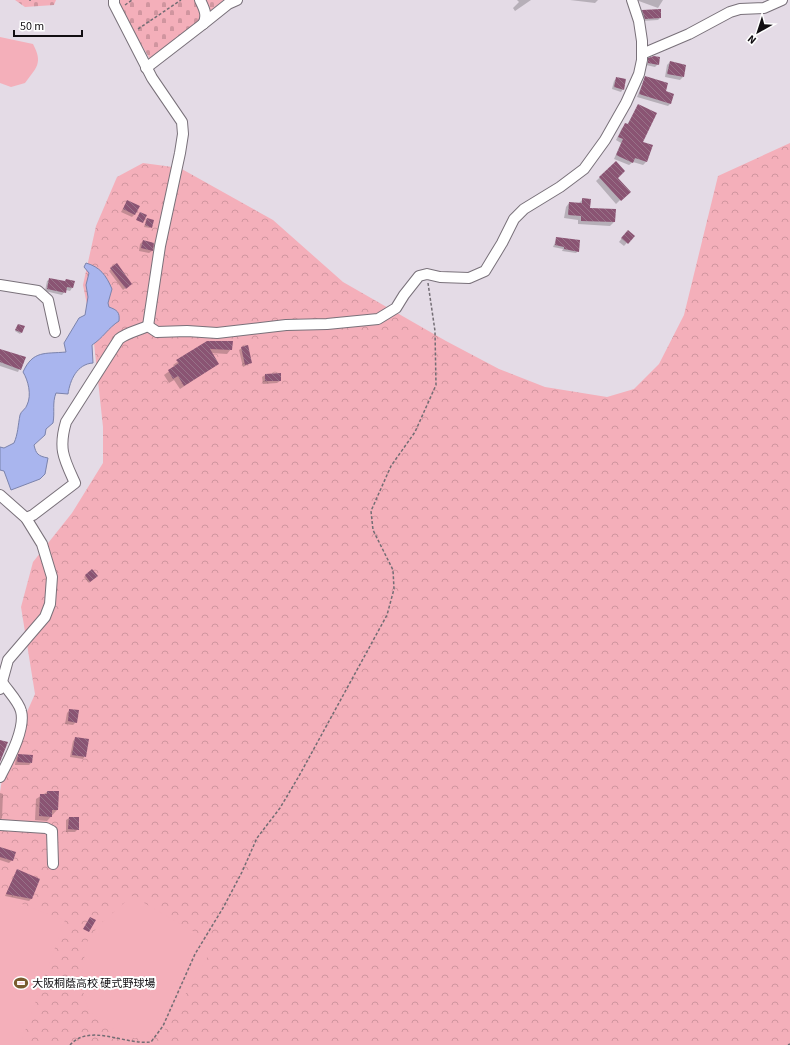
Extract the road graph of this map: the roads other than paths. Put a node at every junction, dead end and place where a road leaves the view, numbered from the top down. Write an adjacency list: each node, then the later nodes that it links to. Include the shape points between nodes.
1 (114, 0): 8 (street)
2 (200, 0): 6 (street, via 206,14)
3 (236, 0): 6 (street)
4 (632, 0): 7 (street, via 639,21)
5 (782, 0): 7 (street, via 764,8 730,12 689,34)
6 (203, 24): 8 (street)
7 (642, 54): 10 (street, via 639,74 605,140 578,175 524,209 514,219 485,271 469,278 427,274 419,276 396,308 378,319 217,333 157,332)
8 (146, 68): 10 (street, via 182,122 183,134 160,246)
9 (0, 285): 11 (street, via 38,291 48,300)
10 (148, 326): 13 (street, via 135,332 127,332 119,339 66,422 62,438 63,456 75,483)
11 (55, 332)
12 (0, 495): 13 (street)
13 (26, 518): 14 (street, via 42,544 52,578 50,604 45,618 8,660)
14 (1, 686): 15 (street, via 21,710 22,718 17,740)
15 (0, 777)
16 (0, 825): 17 (street, via 46,828 52,831)
17 (53, 864)

